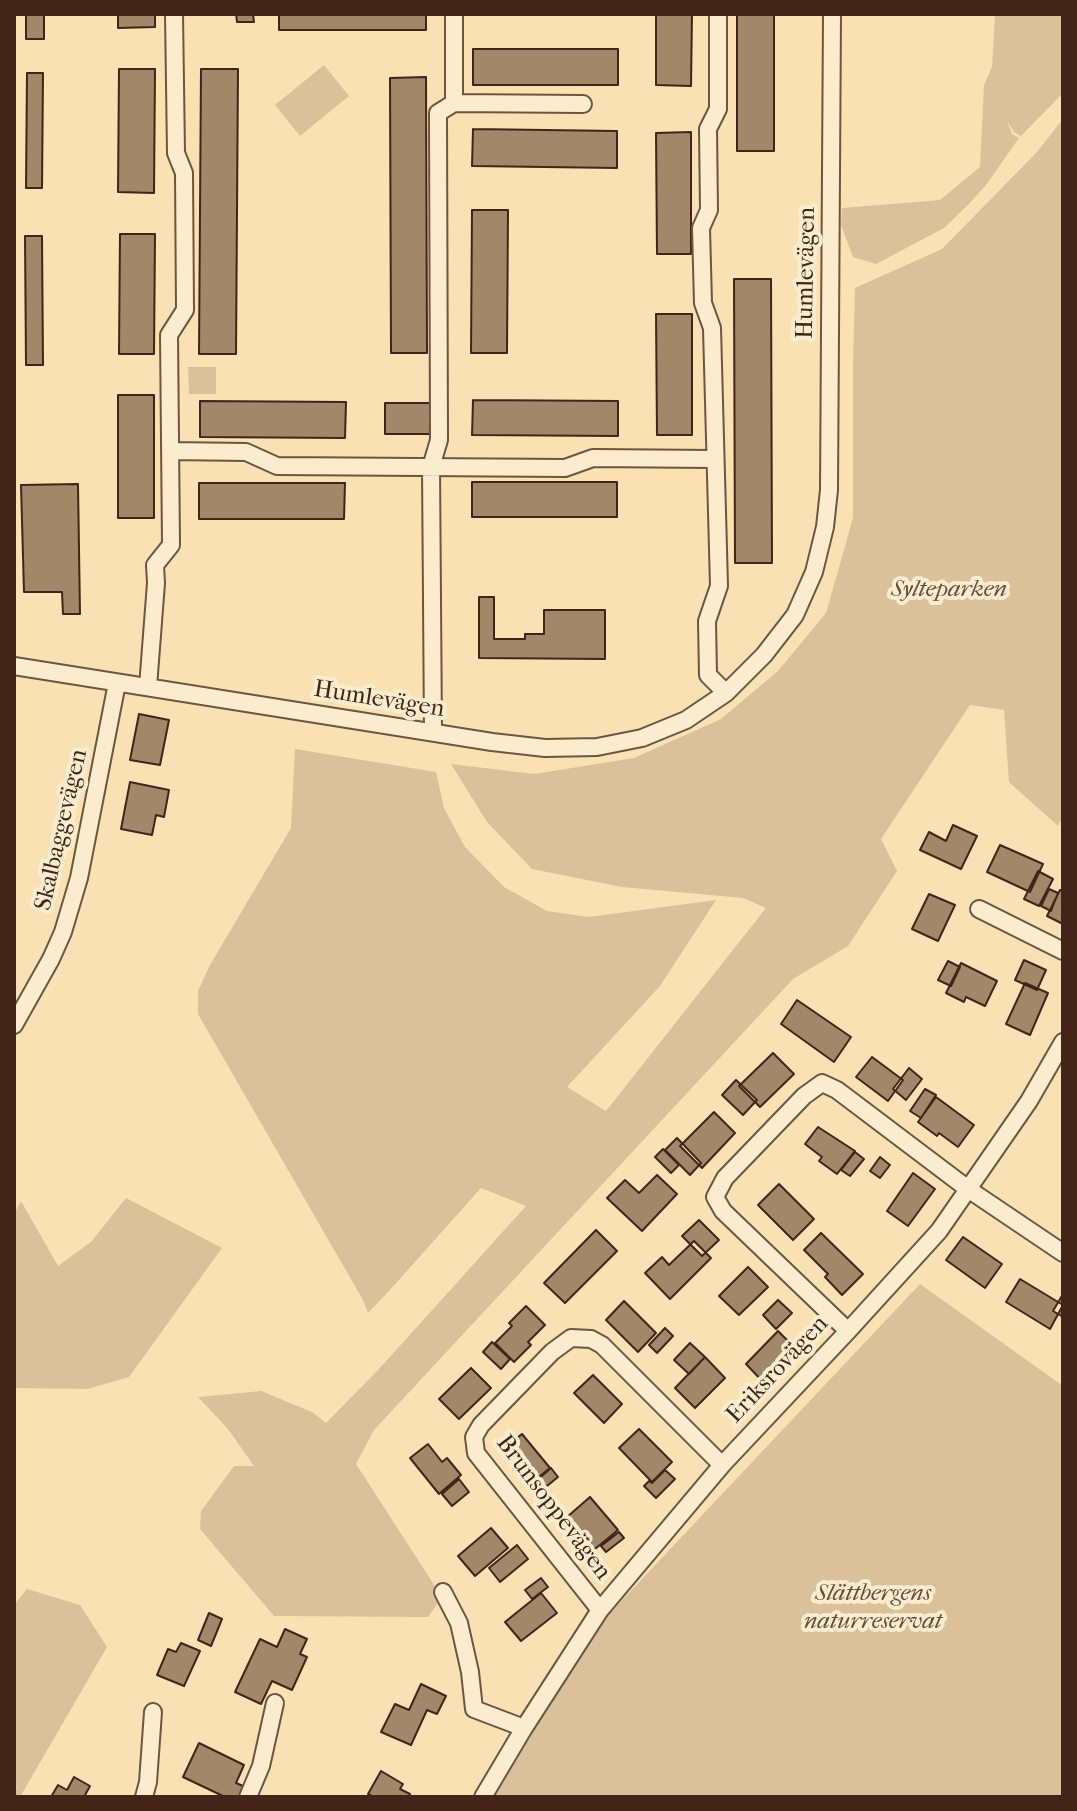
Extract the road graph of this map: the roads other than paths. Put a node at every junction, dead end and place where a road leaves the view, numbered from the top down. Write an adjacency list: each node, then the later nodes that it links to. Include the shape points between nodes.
1 (174, 14): 7 (street, via 176,153 184,173 185,310 169,335)
2 (454, 14): 5 (street)
3 (718, 14): 8 (street, via 718,109 708,129 709,210 701,228 703,303 712,328)
4 (832, 14): 13 (street, Humlevägen, via 825,527 814,572 795,615)
5 (454, 103): 6 (street); 9 (street, via 438,113 439,440)
6 (583, 104)
7 (170, 451): 9 (street, via 246,452 277,466); 12 (street, via 171,545 155,565)
8 (714, 459): 9 (street, via 593,458 565,468); 13 (street, via 719,586 707,621 708,675)
9 (431, 467): 14 (street)
10 (14, 666): 11 (street, Humlevägen)
11 (117, 683): 12 (street, Humlevägen); 17 (street, Skalbaggevägen, via 79,878 63,932)
12 (148, 687): 14 (street, Humlevägen)
13 (726, 693): 14 (street, Humlevägen, via 686,720 642,738 597,747 545,748)
14 (433, 732)
15 (979, 909): 16 (street)
16 (1063, 951)
17 (14, 1025)
18 (1063, 1042): 19 (street, Eriksrovägen)
19 (968, 1189): 20 (street); 21 (street, Eriksrovägen, via 939,1231); 21 (street, via 822,1083 725,1178 715,1197 723,1211)
20 (1063, 1253)
21 (848, 1331): 22 (street, Eriksrovägen)
22 (722, 1465): 24 (street, Eriksrovägen); 24 (street, Brunsoppevägen, via 591,1339 571,1338 561,1345 481,1425 474,1437 476,1453)
23 (443, 1592): 27 (street, via 459,1623 474,1709)
24 (600, 1610): 27 (street, Eriksrovägen)
25 (275, 1703): 29 (street)
26 (153, 1712): 28 (street)
27 (524, 1728): 30 (street, Eriksrovägen)
28 (144, 1797)
29 (248, 1797)
30 (483, 1797)

